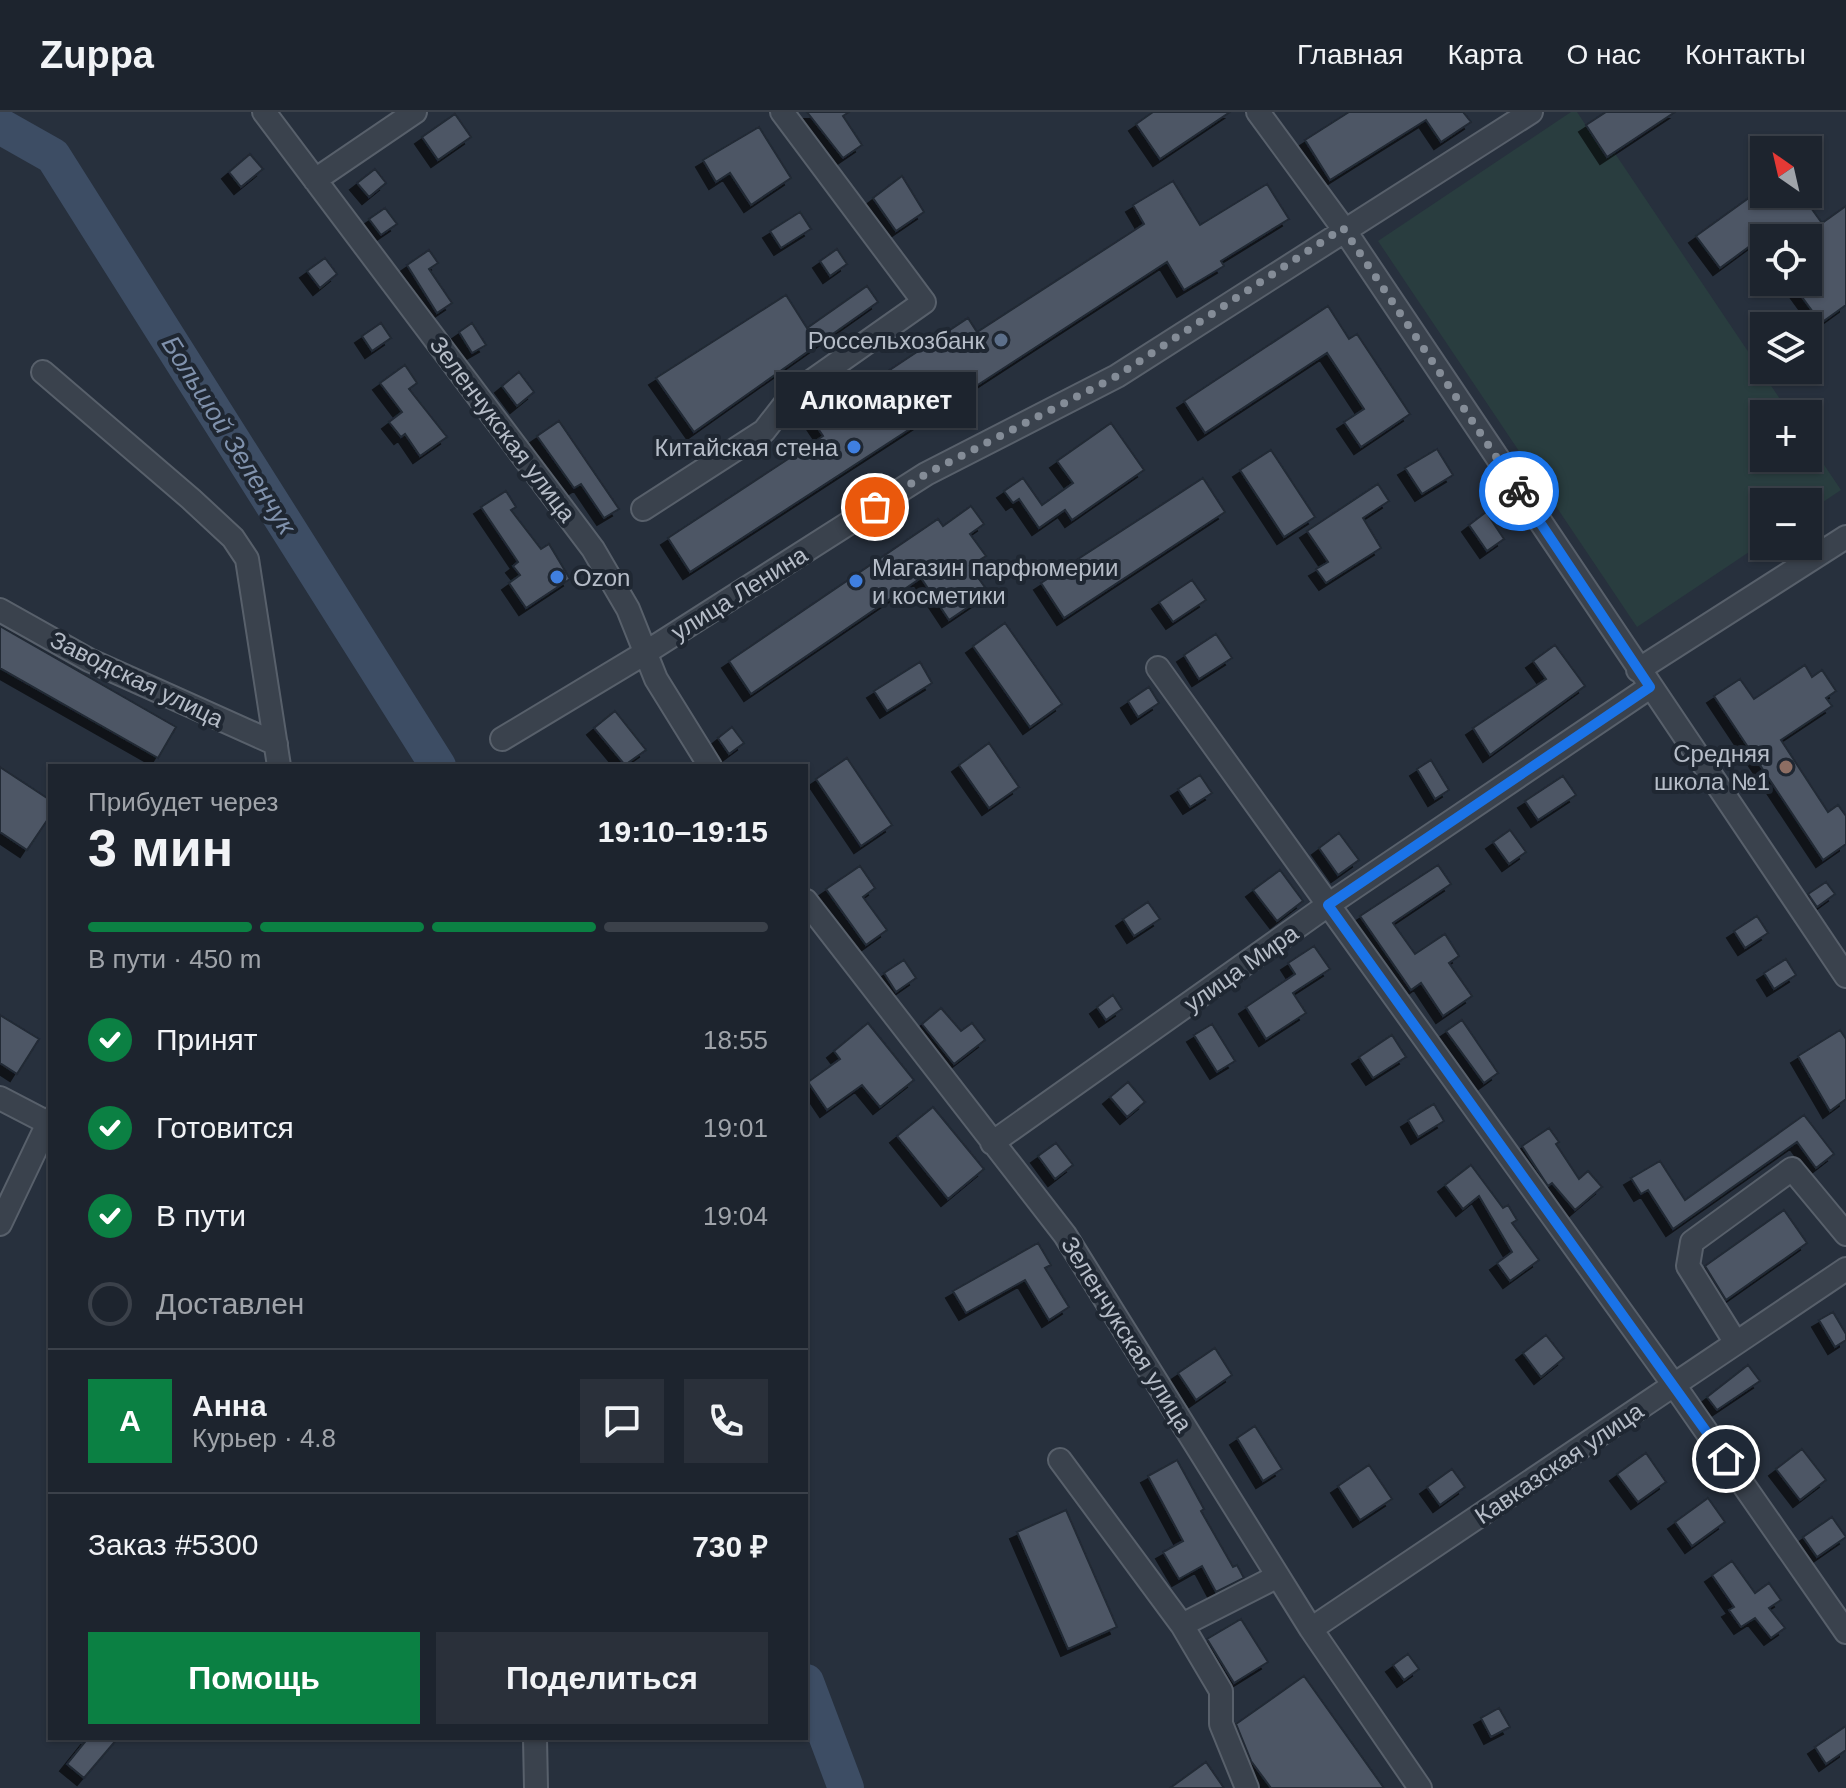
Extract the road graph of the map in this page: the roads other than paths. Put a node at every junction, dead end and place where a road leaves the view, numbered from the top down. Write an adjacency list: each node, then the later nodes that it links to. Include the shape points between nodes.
1 (264, 112): 6 (street, Зеленчукская улица)
2 (415, 112): 6 (street)
3 (782, 112): 9 (street, via 924,302 792,395 764,431)
4 (1258, 112): 7 (street)
5 (1531, 112): 7 (street, улица Ленина)
6 (315, 180): 12 (street, Зеленчукская улица, via 593,549 628,609)
7 (1343, 228): 12 (street, улица Ленина, via 1117,376 926,474); 14 (street)
8 (43, 372): 16 (street, via 233,538 247,559)
9 (643, 509)
10 (1846, 537): 14 (street, улица Мира)
11 (0, 610): 16 (street, Заводская улица)
12 (645, 653): 15 (street, улица Ленина); 17 (street, Зеленчукская улица)
13 (1158, 668): 19 (street)
14 (1644, 678): 19 (street, улица Мира); 20 (street)
15 (502, 739)
16 (277, 755)
17 (709, 764)
18 (808, 904): 24 (street, Зеленчукская улица)
19 (1328, 905): 24 (street, улица Мира); 29 (street)
20 (1846, 976)
21 (0, 1098): 22 (street)
22 (48, 1121)
23 (48, 1123): 25 (street)
24 (992, 1143): 31 (street, Зеленчукская улица, via 1065,1235)
25 (0, 1224)
26 (1846, 1234): 28 (street, via 1792,1169 1692,1242 1688,1266)
27 (1846, 1269): 28 (street, Кавказская улица)
28 (1736, 1343): 29 (street, Кавказская улица)
29 (1674, 1385): 33 (street, Кавказская улица); 34 (street)
30 (1060, 1460): 32 (street)
31 (1278, 1576): 32 (street); 33 (street, Зеленчукская улица)
32 (1182, 1625): 37 (street, via 1221,1691 1221,1724)
33 (1311, 1629): 38 (street, Зеленчукская улица)
34 (1846, 1632)
35 (535, 1740): 36 (street)
36 (536, 1788)
37 (1247, 1788)
38 (1420, 1788)

